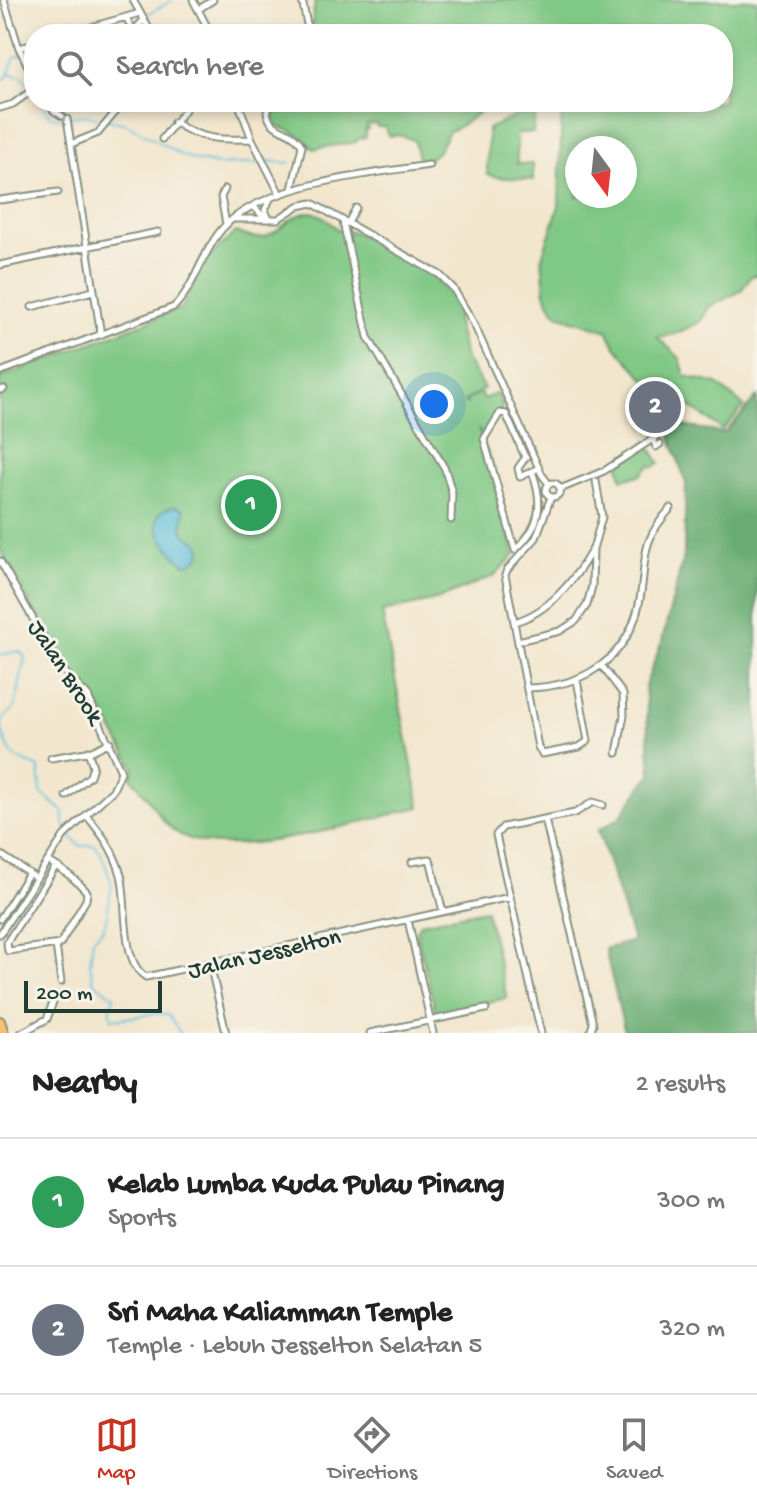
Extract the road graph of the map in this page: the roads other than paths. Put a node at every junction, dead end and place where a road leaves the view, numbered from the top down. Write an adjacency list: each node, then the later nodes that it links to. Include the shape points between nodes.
1 (4, 0): 17 (street)
2 (133, 0): 7 (street)
3 (193, 0): 6 (street)
4 (213, 0): 6 (street)
5 (302, 0): 15 (street)
6 (199, 9): 14 (street)
7 (140, 13): 8 (street); 9 (street)
8 (126, 17): 10 (street); 11 (street)
9 (144, 20): 12 (street); 13 (street)
10 (102, 24)
11 (129, 24)
12 (140, 24)
13 (146, 24)
14 (205, 24)
15 (307, 24)
16 (24, 47): 17 (street)
17 (19, 48): 18 (street)
18 (24, 60)
19 (24, 96): 20 (street)
20 (0, 108)
21 (56, 112): 29 (street, via 65,118)
22 (116, 112): 29 (street, via 91,137)
23 (183, 112): 26 (street)
24 (242, 112): 28 (street)
25 (267, 112): 32 (street, via 275,128 296,136 302,146)
26 (174, 122): 27 (street); 28 (street, via 214,140)
27 (162, 139)
28 (252, 139): 34 (street)
29 (71, 144): 44 (street)
30 (429, 165): 32 (street)
31 (225, 189): 42 (street, via 221,197)
32 (292, 189): 34 (street)
33 (58, 192): 36 (street)
34 (280, 194): 35 (street)
35 (270, 198): 37 (street); 40 (street)
36 (0, 200)
37 (253, 206): 39 (street); 40 (street)
38 (356, 208): 41 (street)
39 (233, 219): 40 (street); 42 (street)
40 (268, 220): 41 (street, via 312,203)
41 (345, 222): 51 (street, via 429,267 453,288); 60 (street, via 368,337 447,473)
42 (226, 224): 48 (street, via 174,307)
43 (158, 232): 44 (street)
44 (88, 245): 45 (street); 46 (street)
45 (0, 265)
46 (93, 291): 47 (street); 48 (street)
47 (32, 307)
48 (101, 335): 49 (street)
49 (0, 372)
50 (660, 444): 57 (street, via 656,447 654,438 604,471)
51 (531, 450): 52 (street); 53 (street)
52 (525, 457): 54 (street, via 518,468 520,477); 54 (street, via 502,412 484,439 515,550 530,537 540,507)
53 (539, 468): 54 (street); 56 (street)
54 (532, 471)
55 (596, 481): 61 (street, via 602,517)
56 (549, 484): 57 (street); 58 (street, via 546,492)
57 (560, 489): 58 (street)
58 (551, 497): 63 (street, via 536,538 505,572)
59 (671, 508): 65 (street, via 647,543 631,631)
60 (451, 520)
61 (593, 549): 63 (street, via 579,572 541,610); 64 (street, via 592,586 583,613 560,631)
62 (0, 561): 68 (street, Jalan Brook, via 61,668 88,696)
63 (514, 622): 64 (street)
64 (518, 641): 67 (street)
65 (602, 666): 66 (street); 70 (street, via 623,694)
66 (577, 680): 67 (street); 67 (street, via 588,741 547,754 539,750)
67 (527, 688)
68 (110, 742): 69 (street); 74 (street, Jalan Brook, via 120,781)
69 (88, 751): 71 (street); 72 (street, via 90,776)
70 (617, 753)
71 (51, 758)
72 (66, 796)
73 (603, 805): 75 (street, via 593,802 575,813)
74 (86, 815): 77 (street, Jalan Brook); 88 (street, Jalan Jesselton, via 111,847 120,870 126,929 141,974 153,978)
75 (545, 819): 82 (street, via 497,831); 100 (street, via 593,1024)
76 (0, 854): 80 (street)
77 (48, 861): 79 (street); 81 (street, Jalan Brook)
78 (412, 862): 83 (street, via 430,859)
79 (56, 866): 87 (street, via 87,892); 87 (street, via 6,947 9,952)
80 (29, 873): 81 (street); 84 (street)
81 (36, 878): 86 (street, Jalan Brook)
82 (510, 897): 83 (street, Jalan Jesselton); 99 (street)
83 (443, 912): 85 (street, Jalan Jesselton)
84 (0, 919)
85 (408, 920): 88 (street, Jalan Jesselton); 92 (street)
86 (0, 934)
87 (56, 945): 89 (street)
88 (210, 964): 96 (street)
89 (61, 982)
90 (53, 1002): 95 (street, via 47,1019)
91 (486, 1009): 92 (street)
92 (431, 1020): 97 (street); 98 (street)
93 (0, 1021): 94 (main road)
94 (4, 1033)
95 (21, 1033)
96 (226, 1033)
97 (370, 1033)
98 (433, 1033)
99 (541, 1033)
100 (590, 1033)

